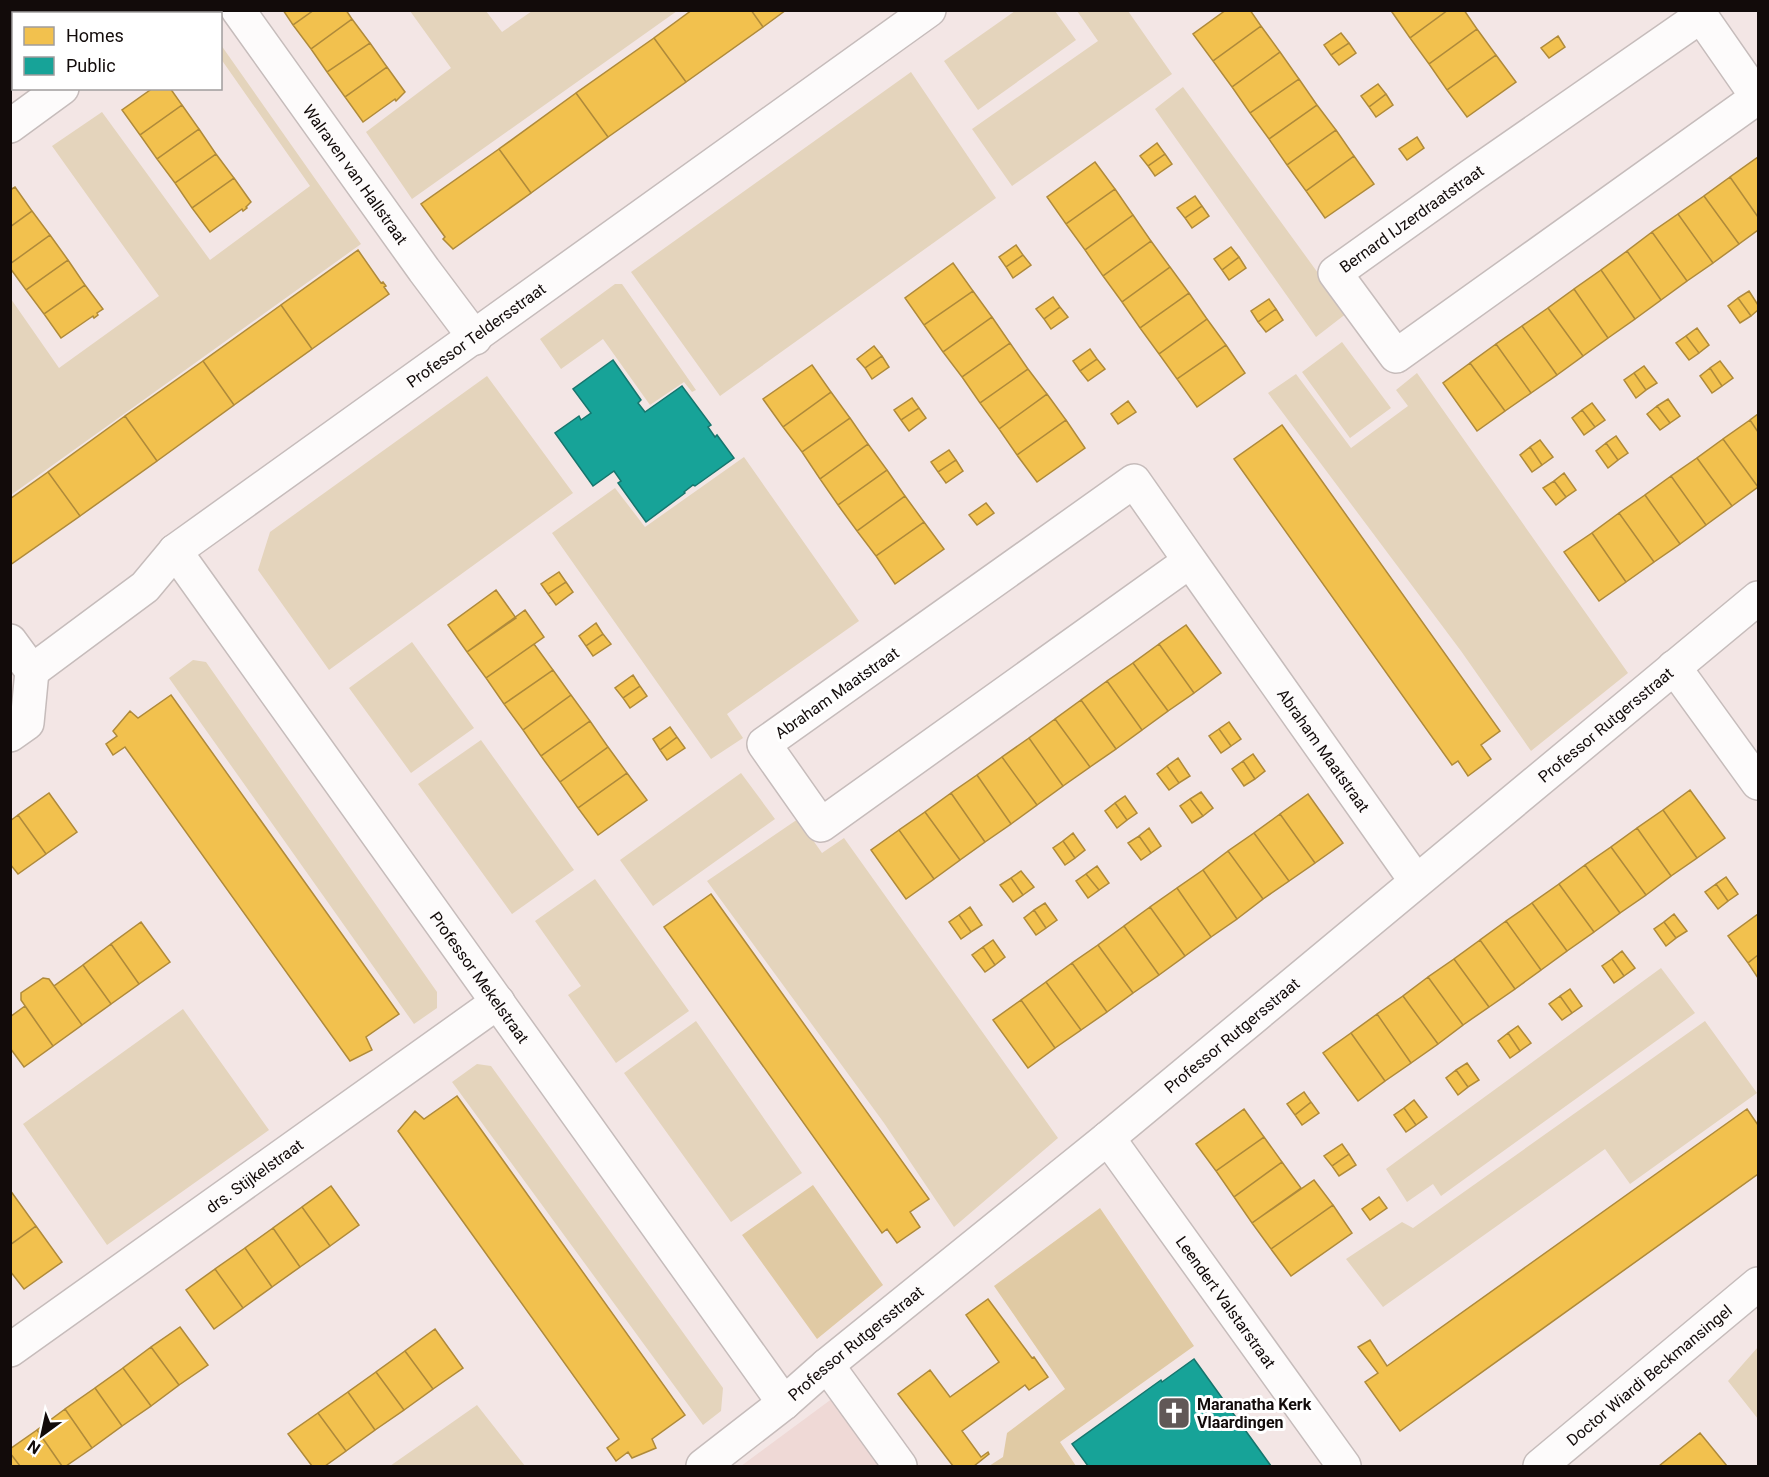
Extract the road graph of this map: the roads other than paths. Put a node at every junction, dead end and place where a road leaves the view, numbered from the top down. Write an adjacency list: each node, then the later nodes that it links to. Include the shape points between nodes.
1 (238, 10): 7 (street, Walraven van Hallstraat)
2 (924, 12): 7 (street, Professor Teldersstraat)
3 (1704, 13): 5 (street, Bernard IJzerdraatstraat); 5 (street, Bernard IJzerdraatstraat, via 1335,273 1395,356)
4 (59, 90): 6 (street)
5 (1758, 98)
6 (10, 126)
7 (475, 338): 8 (street, Professor Teldersstraat)
8 (175, 551): 13 (street, Professor Teldersstraat, via 145,587); 17 (street, Professor Mekelstraat)
9 (1190, 561): 9 (street, Abraham Maatstraat, via 1134,481 764,744 821,825); 16 (street, Abraham Maatstraat)
10 (1758, 598): 12 (street, Professor Rutgersstraat)
11 (10, 641): 13 (street)
12 (1674, 668): 15 (street); 16 (street, Professor Rutgersstraat)
13 (32, 671): 14 (street, via 27,723)
14 (10, 735)
15 (1758, 783)
16 (1416, 881): 18 (street, Professor Rutgersstraat)
17 (498, 1002): 20 (street, drs. Stijkelstraat); 22 (street, Professor Mekelstraat)
18 (1108, 1138): 21 (street, Professor Rutgersstraat); 25 (street, Leendert Valstarstraat)
19 (1758, 1284): 26 (street, Doctor Wiardi Beckmansingel)
20 (10, 1350)
21 (828, 1365): 22 (street, Professor Rutgersstraat); 24 (street)
22 (784, 1403): 23 (street, Professor Rutgersstraat)
23 (703, 1467)
24 (900, 1467)
25 (1344, 1467)
26 (1540, 1467)

